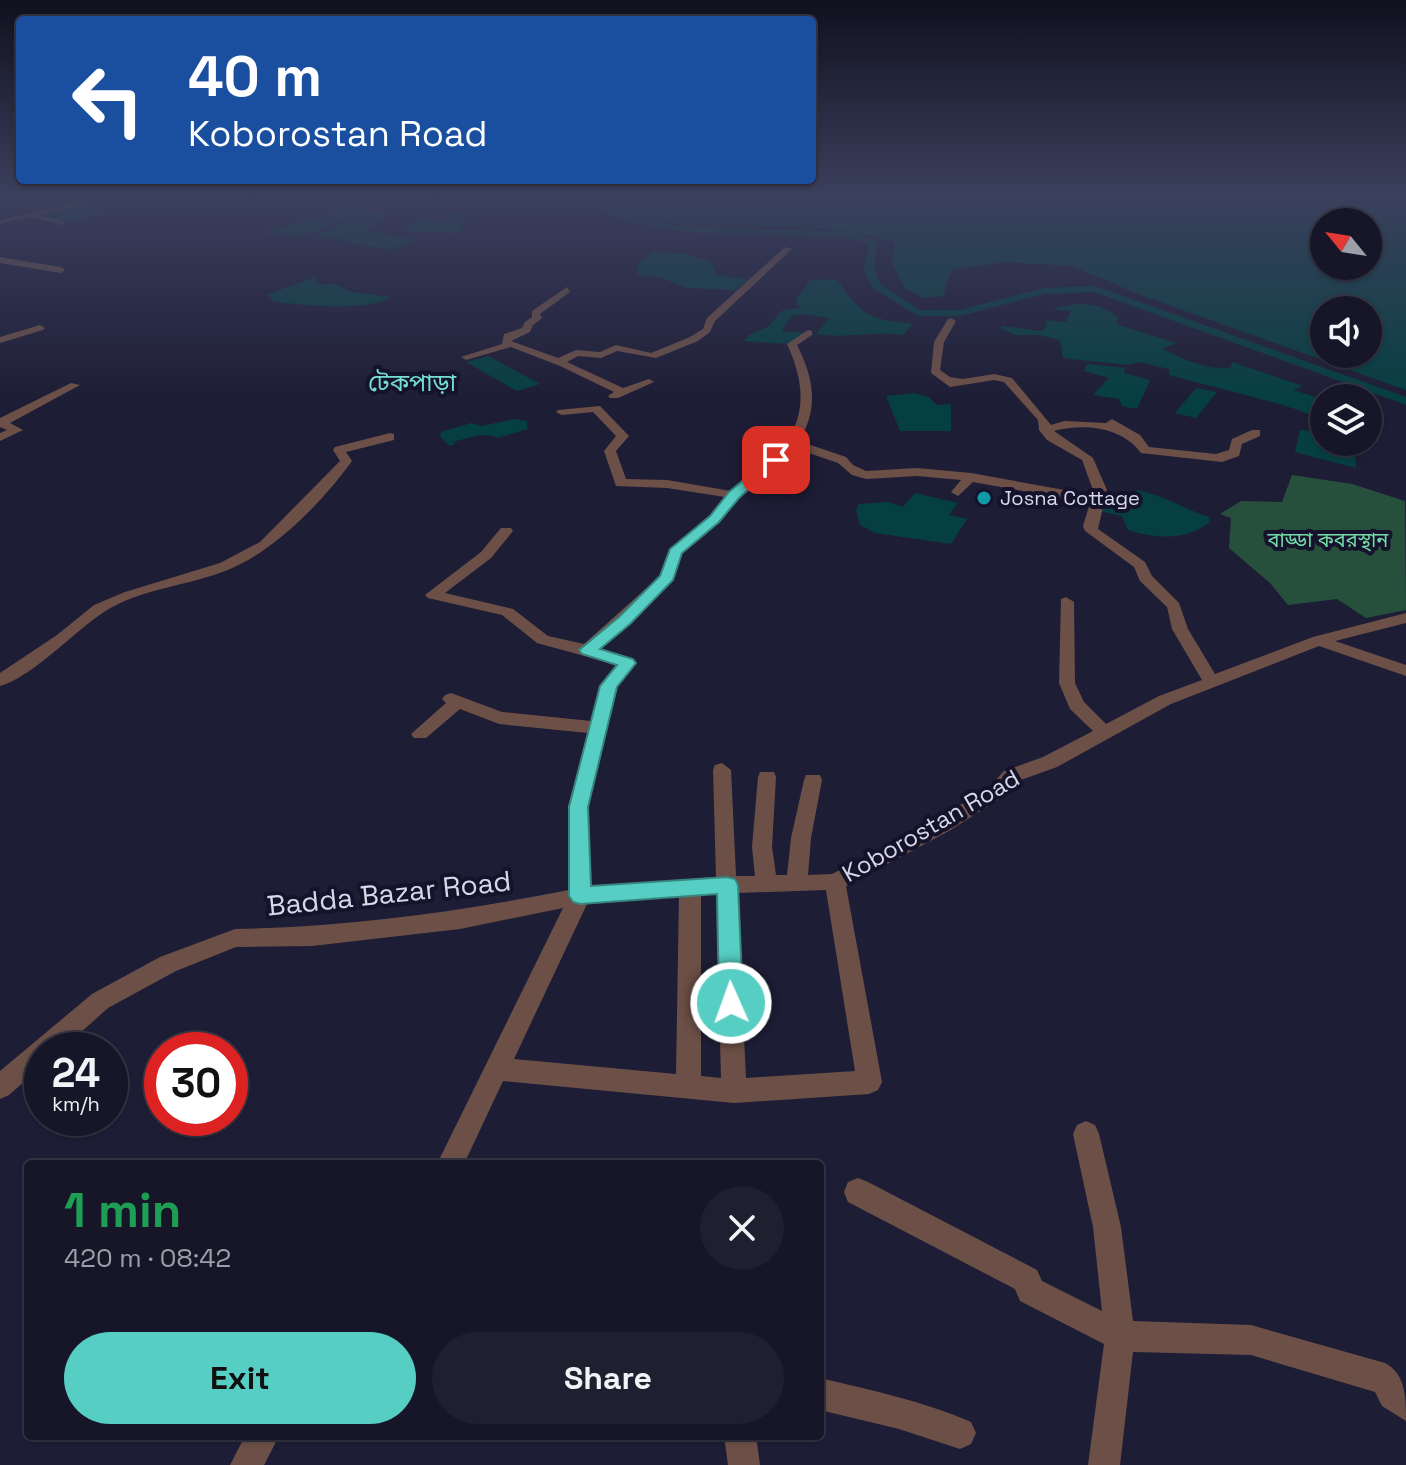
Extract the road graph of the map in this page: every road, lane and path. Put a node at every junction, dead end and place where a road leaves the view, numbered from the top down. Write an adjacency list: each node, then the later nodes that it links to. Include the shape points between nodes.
1 (21, 263): 3 (street)
2 (772, 263): 11 (street, via 694,339 652,356 616,348 601,355 576,353)
3 (61, 270)
4 (567, 290): 9 (street, via 535,313 527,330 506,338)
5 (951, 321): 13 (street, via 939,342 935,371 947,380)
6 (40, 328): 8 (street)
7 (808, 333): 24 (street, via 792,344 809,383 804,426)
8 (0, 340)
9 (508, 345): 10 (street); 11 (street)
10 (466, 357)
11 (558, 362): 16 (street)
12 (649, 382): 16 (street)
13 (966, 382): 14 (street); 20 (street, via 1008,380 1043,419)
14 (950, 384)
15 (75, 385): 19 (street)
16 (622, 392): 17 (street)
17 (596, 408): 18 (street); 29 (street, via 623,436 610,451 621,483)
18 (562, 412)
19 (0, 423): 22 (street, via 17,430)
20 (1045, 430): 25 (street, via 1113,425 1145,450); 30 (street, via 1087,458 1100,490)
21 (1256, 433): 25 (street, via 1236,442 1235,453)
22 (0, 437)
23 (390, 437): 37 (street, via 339,450 346,461 332,479 265,545 225,566 99,608)
24 (792, 443): 27 (street, via 842,460 866,475); 29 (street)
25 (1222, 458): 26 (street)
26 (1241, 469)
27 (971, 477): 28 (street); 30 (street)
28 (958, 492)
29 (734, 495): 35 (street, via 715,519 675,552 667,577)
30 (1097, 500): 38 (street, via 1092,531 1140,565 1145,578 1174,606 1180,629)
31 (506, 531): 35 (street, via 486,555 433,595 507,612 543,640)
32 (1066, 602): 40 (street, via 1067,683 1076,705)
33 (1406, 618): 34 (street, Koborostan Road)
34 (1319, 640): 36 (street); 38 (street, Koborostan Road)
35 (587, 650): 39 (street, via 627,663 609,686)
36 (1406, 671)
37 (2, 678)
38 (1211, 681): 40 (street, Koborostan Road)
39 (600, 728): 41 (street, via 499,718 454,700); 50 (street, via 578,807)
40 (1104, 732): 45 (street, Koborostan Road, via 1050,762 1011,776 942,826)
41 (420, 734)
42 (722, 770): 48 (street)
43 (767, 777): 47 (street, via 762,847)
44 (813, 780): 46 (street)
45 (835, 882): 46 (street, Koborostan Road); 56 (street, via 869,1082)
46 (797, 883): 47 (street, Koborostan Road)
47 (766, 884): 48 (street, Koborostan Road)
48 (727, 885): 49 (street, Koborostan Road); 56 (street)
49 (690, 886): 50 (street, Koborostan Road); 55 (street)
50 (580, 896): 51 (street, Badda Bazar Road, via 415,926 312,937 235,938 168,964 100,1001); 53 (street)
51 (65, 1032)
52 (24, 1067): 54 (street, Badda Bazar Road)
53 (497, 1069): 55 (street); 58 (street)
54 (0, 1087)
55 (688, 1087): 56 (street)
56 (734, 1091)
57 (1086, 1134): 60 (street, via 1107,1227)
58 (452, 1160)
59 (858, 1192): 60 (street, via 1027,1280 1030,1291)
60 (1120, 1336): 62 (street, via 1251,1340 1385,1379); 68 (street)
61 (824, 1395): 63 (street)
62 (1406, 1405)
63 (960, 1433)
64 (261, 1440): 66 (street)
65 (741, 1440): 67 (street)
66 (246, 1465)
67 (744, 1465)
68 (1104, 1465)

